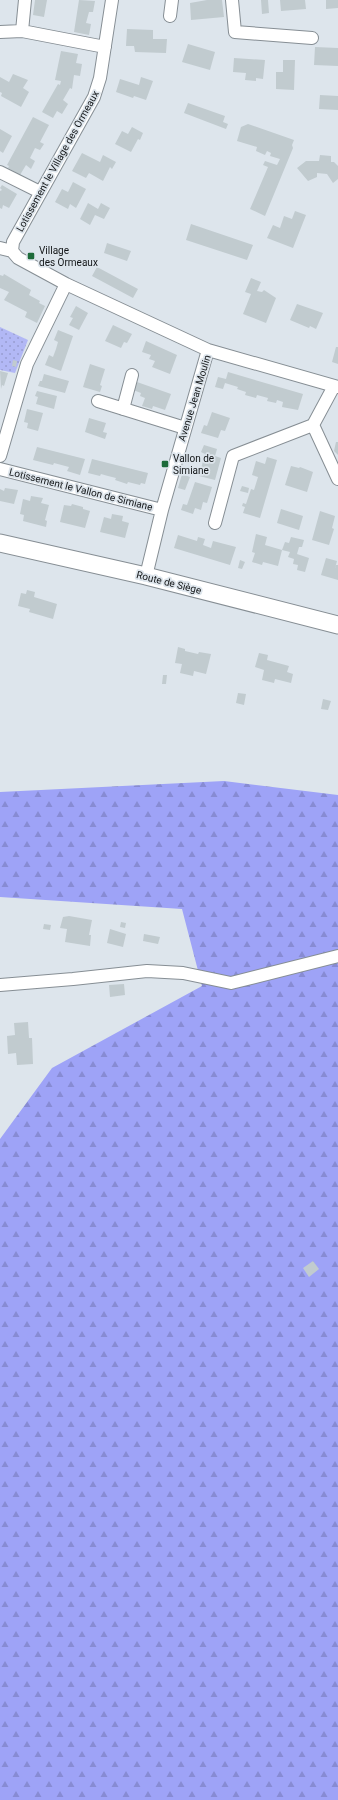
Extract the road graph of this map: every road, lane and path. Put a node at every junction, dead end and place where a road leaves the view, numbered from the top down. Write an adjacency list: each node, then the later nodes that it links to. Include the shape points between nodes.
1 (25, 0): 6 (street)
2 (112, 0): 9 (street, Lotissement le Village des Ormeaux)
3 (172, 0): 5 (street)
4 (232, 0): 8 (street, via 235,32)
5 (170, 16)
6 (22, 31): 7 (street); 9 (street)
7 (0, 32)
8 (312, 38)
9 (105, 47): 11 (street, Lotissement le Village des Ormeaux, via 94,97)
10 (0, 172): 11 (street)
11 (40, 192): 13 (street, Lotissement le Village des Ormeaux, via 13,242)
12 (0, 248): 13 (street)
13 (12, 251): 14 (street, via 18,258)
14 (66, 284): 15 (street); 22 (street, Lotissement le Vallon de Simiane, via 27,364)
15 (208, 350): 17 (street, Avenue Jean Moulin); 21 (street, Avenue Jean Moulin)
16 (132, 375): 19 (street)
17 (336, 386): 20 (street)
18 (98, 401): 19 (street)
19 (123, 409): 21 (street)
20 (313, 425): 24 (street); 26 (street, via 233,456)
21 (185, 428): 25 (street, Avenue Jean Moulin)
22 (0, 456)
23 (0, 469): 25 (street, Lotissement le Vallon de Simiane)
24 (338, 479)
25 (162, 510): 28 (street, Avenue Jean Moulin)
26 (215, 522)
27 (0, 543): 28 (street, Route de Siège)
28 (146, 576): 29 (street, Route de Siège)
29 (338, 625)
30 (338, 956): 31 (street, via 231,983 183,974 147,971)
31 (0, 985)

